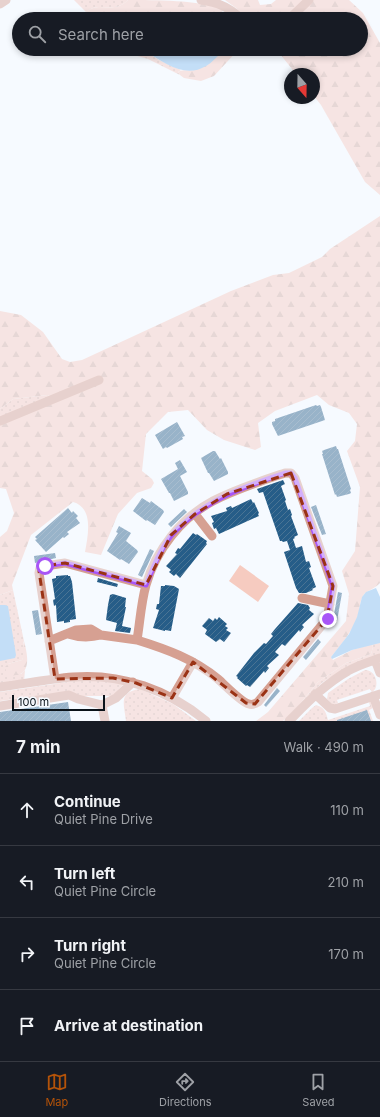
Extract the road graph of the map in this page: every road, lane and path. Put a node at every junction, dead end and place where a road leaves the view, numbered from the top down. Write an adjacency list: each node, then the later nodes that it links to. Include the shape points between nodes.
1 (6, 0): 4 (street)
2 (201, 0): 5 (street, via 215,2)
3 (309, 0): 6 (street)
4 (0, 4)
5 (233, 12)
6 (296, 12)
7 (99, 380): 8 (street)
8 (0, 421)
9 (195, 514): 10 (street); 11 (street, via 171,535); 13 (street, via 227,494 291,473 295,478 333,586)
10 (212, 536)
11 (146, 585): 14 (street); 15 (street, via 65,563 42,567 39,573)
12 (302, 598): 13 (street)
13 (330, 604): 17 (street, via 328,619 255,704 246,703 216,677)
14 (137, 640): 15 (street, via 101,635 91,629 76,630); 17 (street, via 168,650)
15 (49, 641): 19 (street)
16 (378, 659): 18 (street); 22 (street, via 348,670)
17 (193, 662): 24 (street)
18 (380, 673)
19 (54, 679): 20 (street, via 93,677); 21 (street)
20 (133, 682): 24 (street); 25 (street, via 116,698)
21 (0, 687)
22 (315, 694): 23 (street, via 330,708 335,709); 30 (street)
23 (377, 695): 27 (street)
24 (172, 698): 29 (street)
25 (102, 705): 26 (street, via 69,695); 28 (street)
26 (0, 706)
27 (380, 715)
28 (105, 721)
29 (206, 721)
30 (289, 721)

